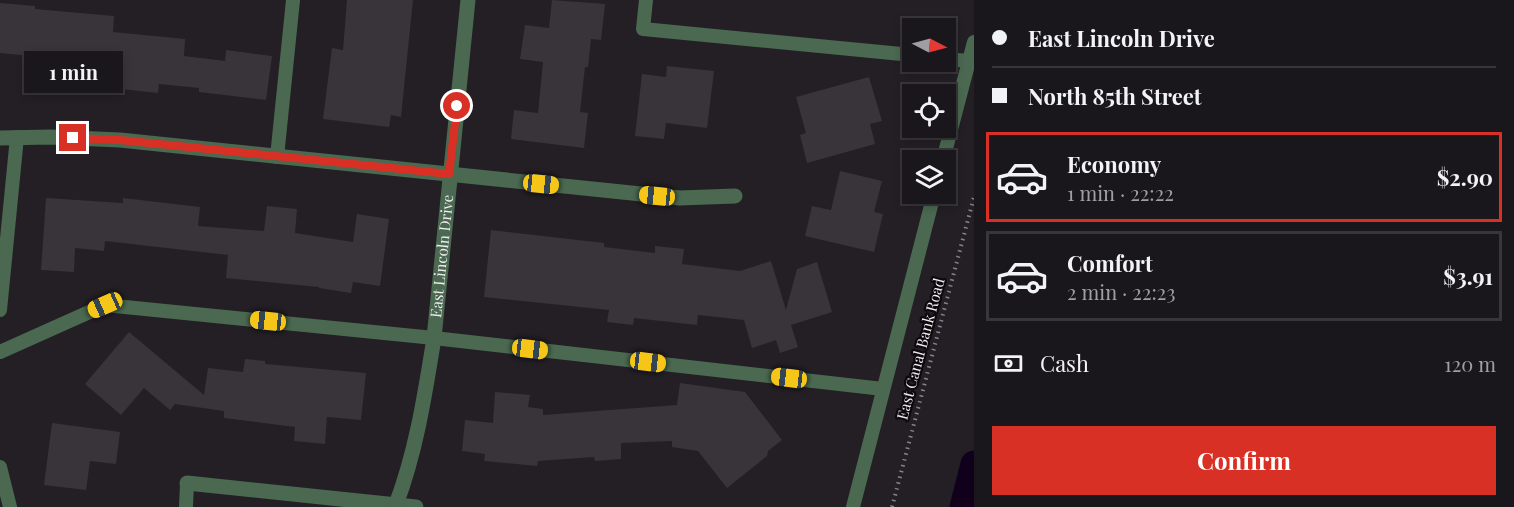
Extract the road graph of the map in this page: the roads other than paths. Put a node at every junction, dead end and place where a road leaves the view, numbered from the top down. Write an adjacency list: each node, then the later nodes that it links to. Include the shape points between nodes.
1 (293, 0): 11 (lane)
2 (468, 0): 12 (street, East Lincoln Drive)
3 (646, 0): 5 (lane, via 643,29)
4 (974, 42): 7 (lane)
5 (902, 54)
6 (956, 60): 7 (lane)
7 (969, 61): 10 (lane)
8 (17, 137): 9 (street); 11 (street, via 120,140); 15 (lane)
9 (0, 138)
10 (946, 150)
11 (277, 157): 12 (street)
12 (449, 174): 13 (street, via 680,198); 16 (street, East Lincoln Drive)
13 (735, 196)
14 (931, 204): 18 (lane)
15 (0, 310)
16 (434, 338): 17 (lane, via 105,305); 18 (lane); 21 (street, East Lincoln Drive, via 413,448)
17 (0, 352)
18 (883, 389): 25 (lane)
19 (0, 467): 22 (lane)
20 (188, 483): 21 (street); 23 (lane)
21 (396, 506): 24 (street)
22 (10, 507)
23 (186, 507)
24 (416, 507)
25 (854, 507)

